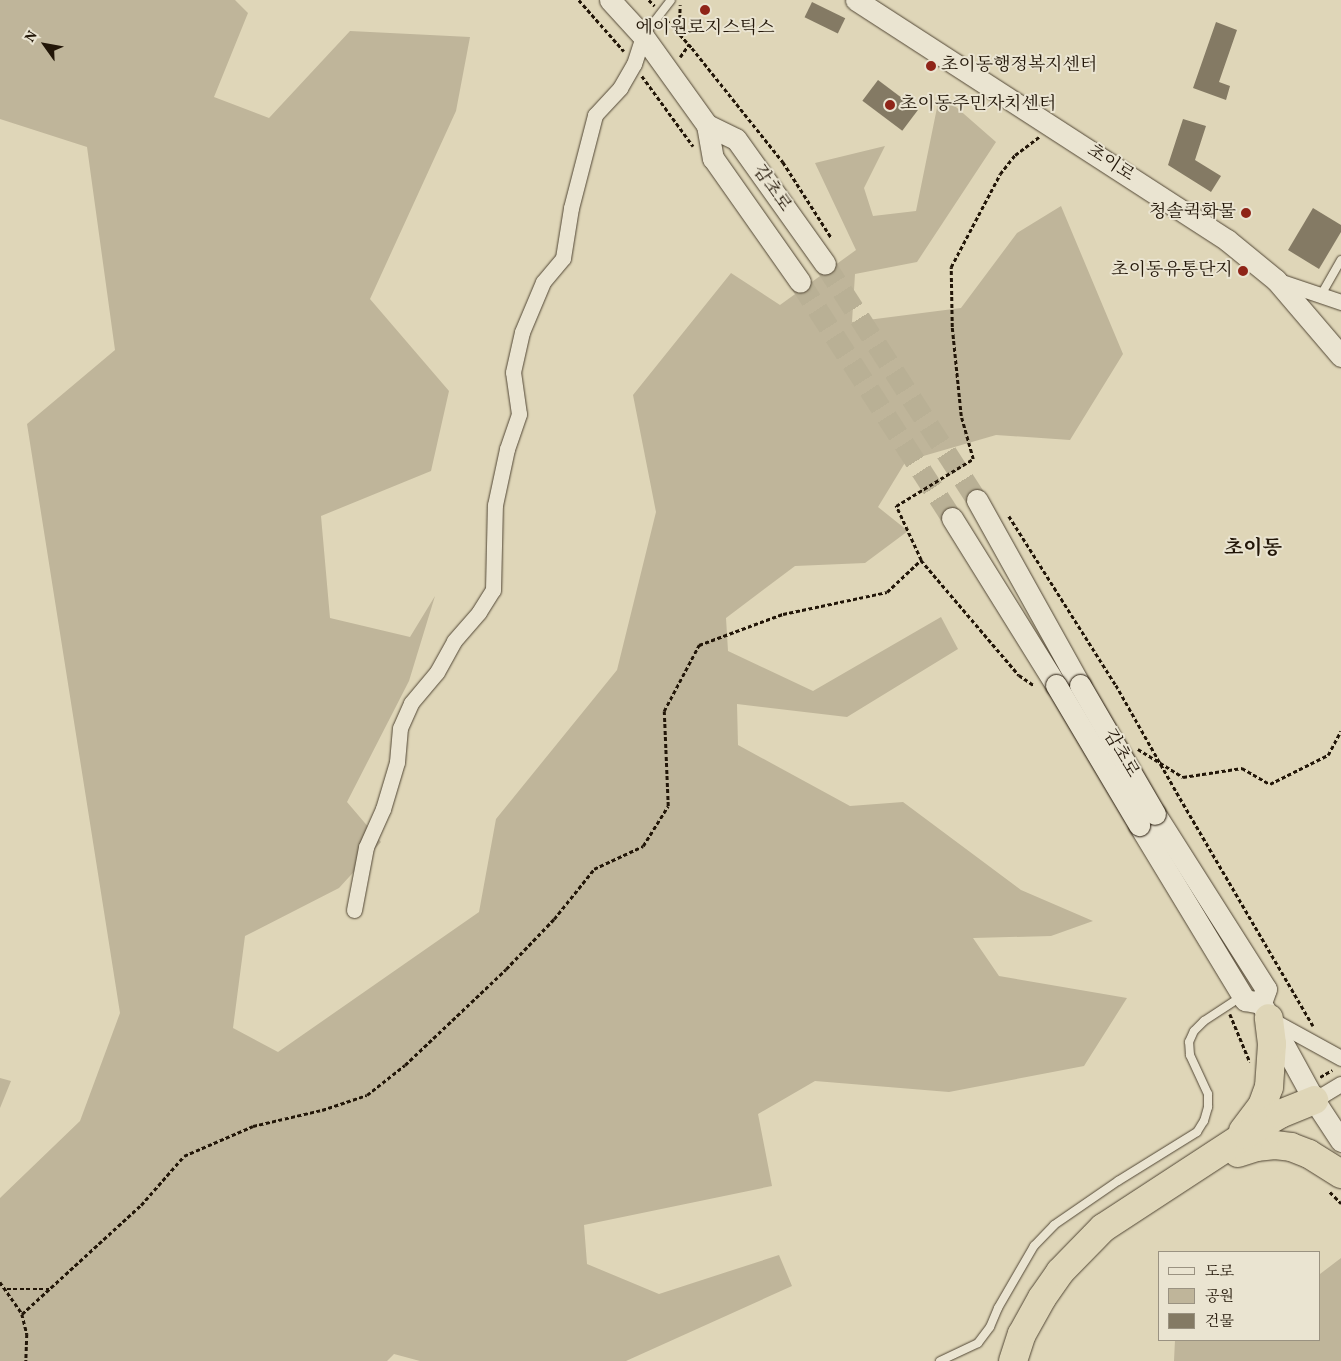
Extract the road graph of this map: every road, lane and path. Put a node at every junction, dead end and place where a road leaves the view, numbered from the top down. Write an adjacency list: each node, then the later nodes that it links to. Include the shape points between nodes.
1 (579, 0): 10 (path)
2 (610, 0): 9 (main road, 감초로)
3 (649, 0): 7 (path)
4 (672, 0): 7 (lane)
5 (683, 0): 8 (path, via 678,23)
6 (868, 5): 11 (main road, 초이로)
7 (661, 13): 8 (path); 9 (lane)
8 (680, 34): 14 (path, via 783,162)
9 (643, 36): 10 (street); 12 (main road, 감초로)
10 (634, 64): 13 (path); 30 (street, via 620,88 595,115 571,208 563,258 543,282 522,332 514,372 519,414 507,449 495,505 493,590 454,640 437,672 411,703 400,728 397,762 383,809 366,847)
11 (1045, 123): 17 (main road, 초이로, via 1226,240); 25 (path, via 1040,136 1015,155 1000,174 951,267 952,327 961,416 973,459 896,506)
12 (707, 126): 16 (main road, 감초로, via 736,139); 18 (main road, 감초로, via 713,158)
13 (697, 151)
14 (830, 237)
15 (1341, 260): 19 (lane)
16 (825, 264)
17 (1276, 280): 19 (street); 21 (main road, 초이로)
18 (800, 282)
19 (1321, 295): 20 (street)
20 (1341, 302)
21 (1341, 356)
22 (977, 500): 29 (main road, 감초로, bridge, via 1080,685)
23 (1009, 516): 32 (path, bridge, via 1116,685)
24 (952, 518): 26 (main road, 감초로)
25 (921, 560): 26 (path, via 1018,675); 41 (path, via 887,592 783,614 699,645 664,711 668,806 643,846 594,869 554,919 506,969 404,1065 367,1095 322,1110 253,1126 184,1156 142,1205)
26 (1050, 688): 29 (main road, 감초로, bridge)
27 (1341, 731): 28 (path, via 1328,755 1270,784 1242,768 1183,777)
28 (1134, 746)
29 (1147, 819): 31 (main road, 감초로, via 1266,989)
30 (354, 910)
31 (1250, 1006): 33 (street); 34 (path, via 1247,1051); 36 (main road, 감초로); 38 (highway, via 1272,1044 1269,1087 1262,1106); 45 (lane, via 1204,1021 1194,1031 1190,1055 1208,1094 1204,1122 1197,1132 1054,1225 1034,1246 990,1328 978,1343)
32 (1317, 1031)
33 (1341, 1058)
34 (1252, 1068)
35 (1341, 1084): 36 (street)
36 (1314, 1100): 37 (main road, 감초로); 38 (highway, via 1283,1125)
37 (1341, 1141)
38 (1236, 1148): 39 (highway, via 1291,1147); 46 (highway, via 1131,1208 1103,1228 1042,1298 1022,1334); 47 (highway, via 1097,1246 1057,1291 1042,1316)
39 (1341, 1174)
40 (0, 1282): 42 (path)
41 (50, 1288): 42 (path); 43 (path)
42 (7, 1289): 43 (path)
43 (22, 1314): 44 (path, via 27,1334)
44 (26, 1361)
45 (940, 1361)
46 (1013, 1361)
47 (1026, 1361)

